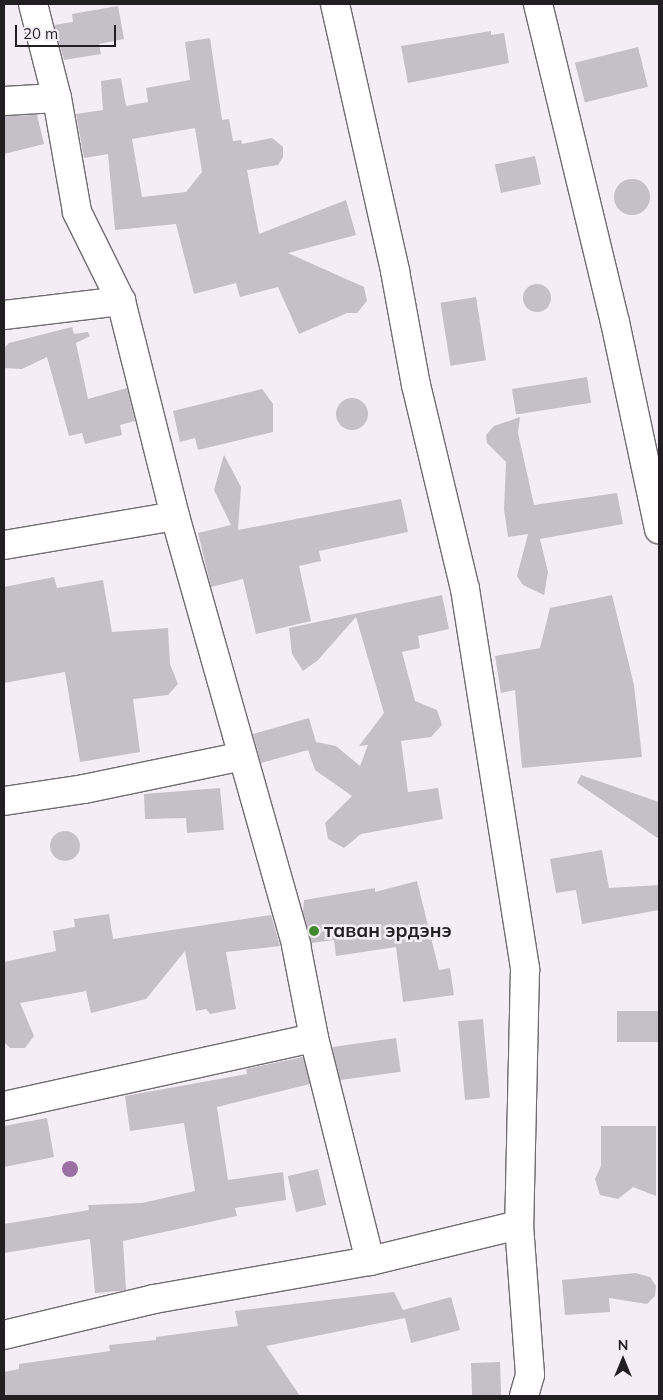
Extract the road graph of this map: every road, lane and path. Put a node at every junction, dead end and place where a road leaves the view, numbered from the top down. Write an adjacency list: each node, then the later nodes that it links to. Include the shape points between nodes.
1 (33, 4): 4 (street)
2 (335, 4): 15 (street, via 395,272 416,384 465,589 524,959)
3 (538, 4): 9 (street, via 615,322)
4 (57, 98): 5 (street); 6 (street, via 77,212)
5 (4, 101)
6 (121, 301): 7 (street); 8 (street)
7 (4, 315)
8 (176, 516): 10 (street); 11 (street)
9 (659, 528)
10 (4, 544)
11 (243, 756): 12 (street, via 84,789); 13 (street, via 296,945)
12 (4, 801)
13 (314, 1038): 14 (street); 16 (street)
14 (4, 1106)
15 (519, 1225): 16 (street); 18 (street, via 530,1375)
16 (370, 1261): 17 (street, via 154,1299)
17 (4, 1335)
18 (524, 1396)

